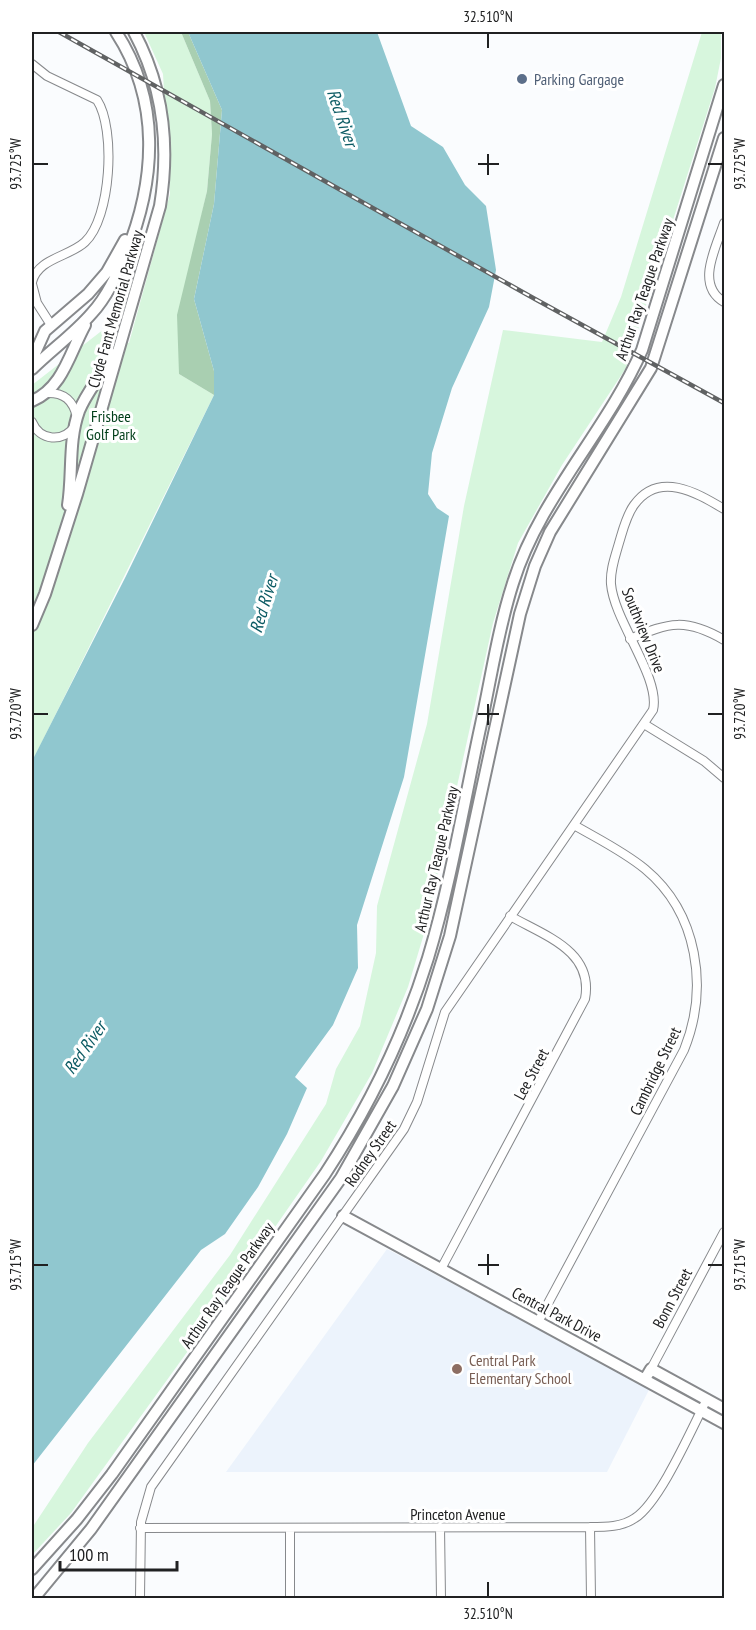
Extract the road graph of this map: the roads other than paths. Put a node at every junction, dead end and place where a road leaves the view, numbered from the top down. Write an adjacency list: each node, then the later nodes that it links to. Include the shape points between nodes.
1 (116, 32): 6 (street, Clyde Fant Memorial Parkway, via 131,60 146,112 150,158)
2 (134, 32): 9 (street, Clyde Fant Memorial Parkway, via 157,90 165,149 160,206)
3 (32, 64): 8 (street, via 47,76 97,100 106,119 107,146 106,187 95,230 85,243 39,267)
4 (724, 85): 42 (street, Arthur Ray Teague Parkway, via 642,350 542,514 514,578 436,927 414,998 383,1072 325,1174 112,1474)
5 (724, 138): 43 (street, Arthur Ray Teague Parkway, via 651,368 561,513 535,566 520,614 450,936 427,1009 393,1086 341,1178 91,1529)
6 (145, 197): 11 (street, Clyde Fant Memorial Parkway, via 122,264); 12 (street, via 107,272)
7 (724, 224): 10 (street, via 708,278 713,293)
8 (32, 283): 12 (street, via 37,303)
9 (136, 291): 18 (street, via 109,362 85,398); 20 (street, Clyde Fant Memorial Parkway)
10 (724, 302)
11 (93, 312): 14 (street, Clyde Fant Memorial Parkway); 15 (street, via 57,382)
12 (51, 325): 13 (street)
13 (32, 360)
14 (32, 369)
15 (46, 393): 16 (street); 18 (street, via 68,398)
16 (33, 402)
17 (32, 422): 18 (street, via 40,434 55,438 66,435)
18 (76, 422): 20 (street, via 70,493)
19 (724, 509): 22 (street, Southview Drive, via 690,490 674,486 648,492 632,507 611,576 614,600)
20 (58, 555): 21 (street, Clyde Fant Memorial Parkway)
21 (32, 625)
22 (630, 639): 23 (street, via 681,623 697,626); 24 (street, Southview Drive, via 654,696 653,710)
23 (724, 640)
24 (644, 724): 25 (street); 26 (street, Rodney Street)
25 (724, 778)
26 (574, 825): 27 (street, Rodney Street); 31 (street, Cambridge Street, via 633,860 671,898 692,944 698,991 684,1050)
27 (510, 916): 28 (street, Rodney Street, via 440,1021 408,1123); 30 (street, Lee Street, via 575,955 587,980 585,999)
28 (343, 1216): 30 (street, Central Park Drive); 40 (street, Rodney Street, via 156,1479 145,1501)
29 (724, 1232): 32 (street, Bonn Street)
30 (441, 1269): 31 (street, Central Park Drive)
31 (538, 1322): 33 (street, Central Park Drive)
32 (651, 1369): 33 (street, Bonn Street); 34 (street)
33 (645, 1379): 36 (street, Central Park Drive)
34 (707, 1399): 35 (street); 36 (street, Princeton Avenue)
35 (724, 1408)
36 (701, 1410): 37 (street, Central Park Drive); 39 (street, Princeton Avenue, via 644,1512 621,1524)
37 (724, 1423)
38 (440, 1527): 39 (street, Princeton Avenue); 41 (street, Princeton Avenue); 46 (street)
39 (590, 1527): 47 (street)
40 (140, 1528): 41 (street, Princeton Avenue); 44 (street, Rodney Street)
41 (290, 1528): 45 (street)
42 (32, 1569)
43 (34, 1599)
44 (140, 1599)
45 (290, 1599)
46 (441, 1599)
47 (591, 1599)

